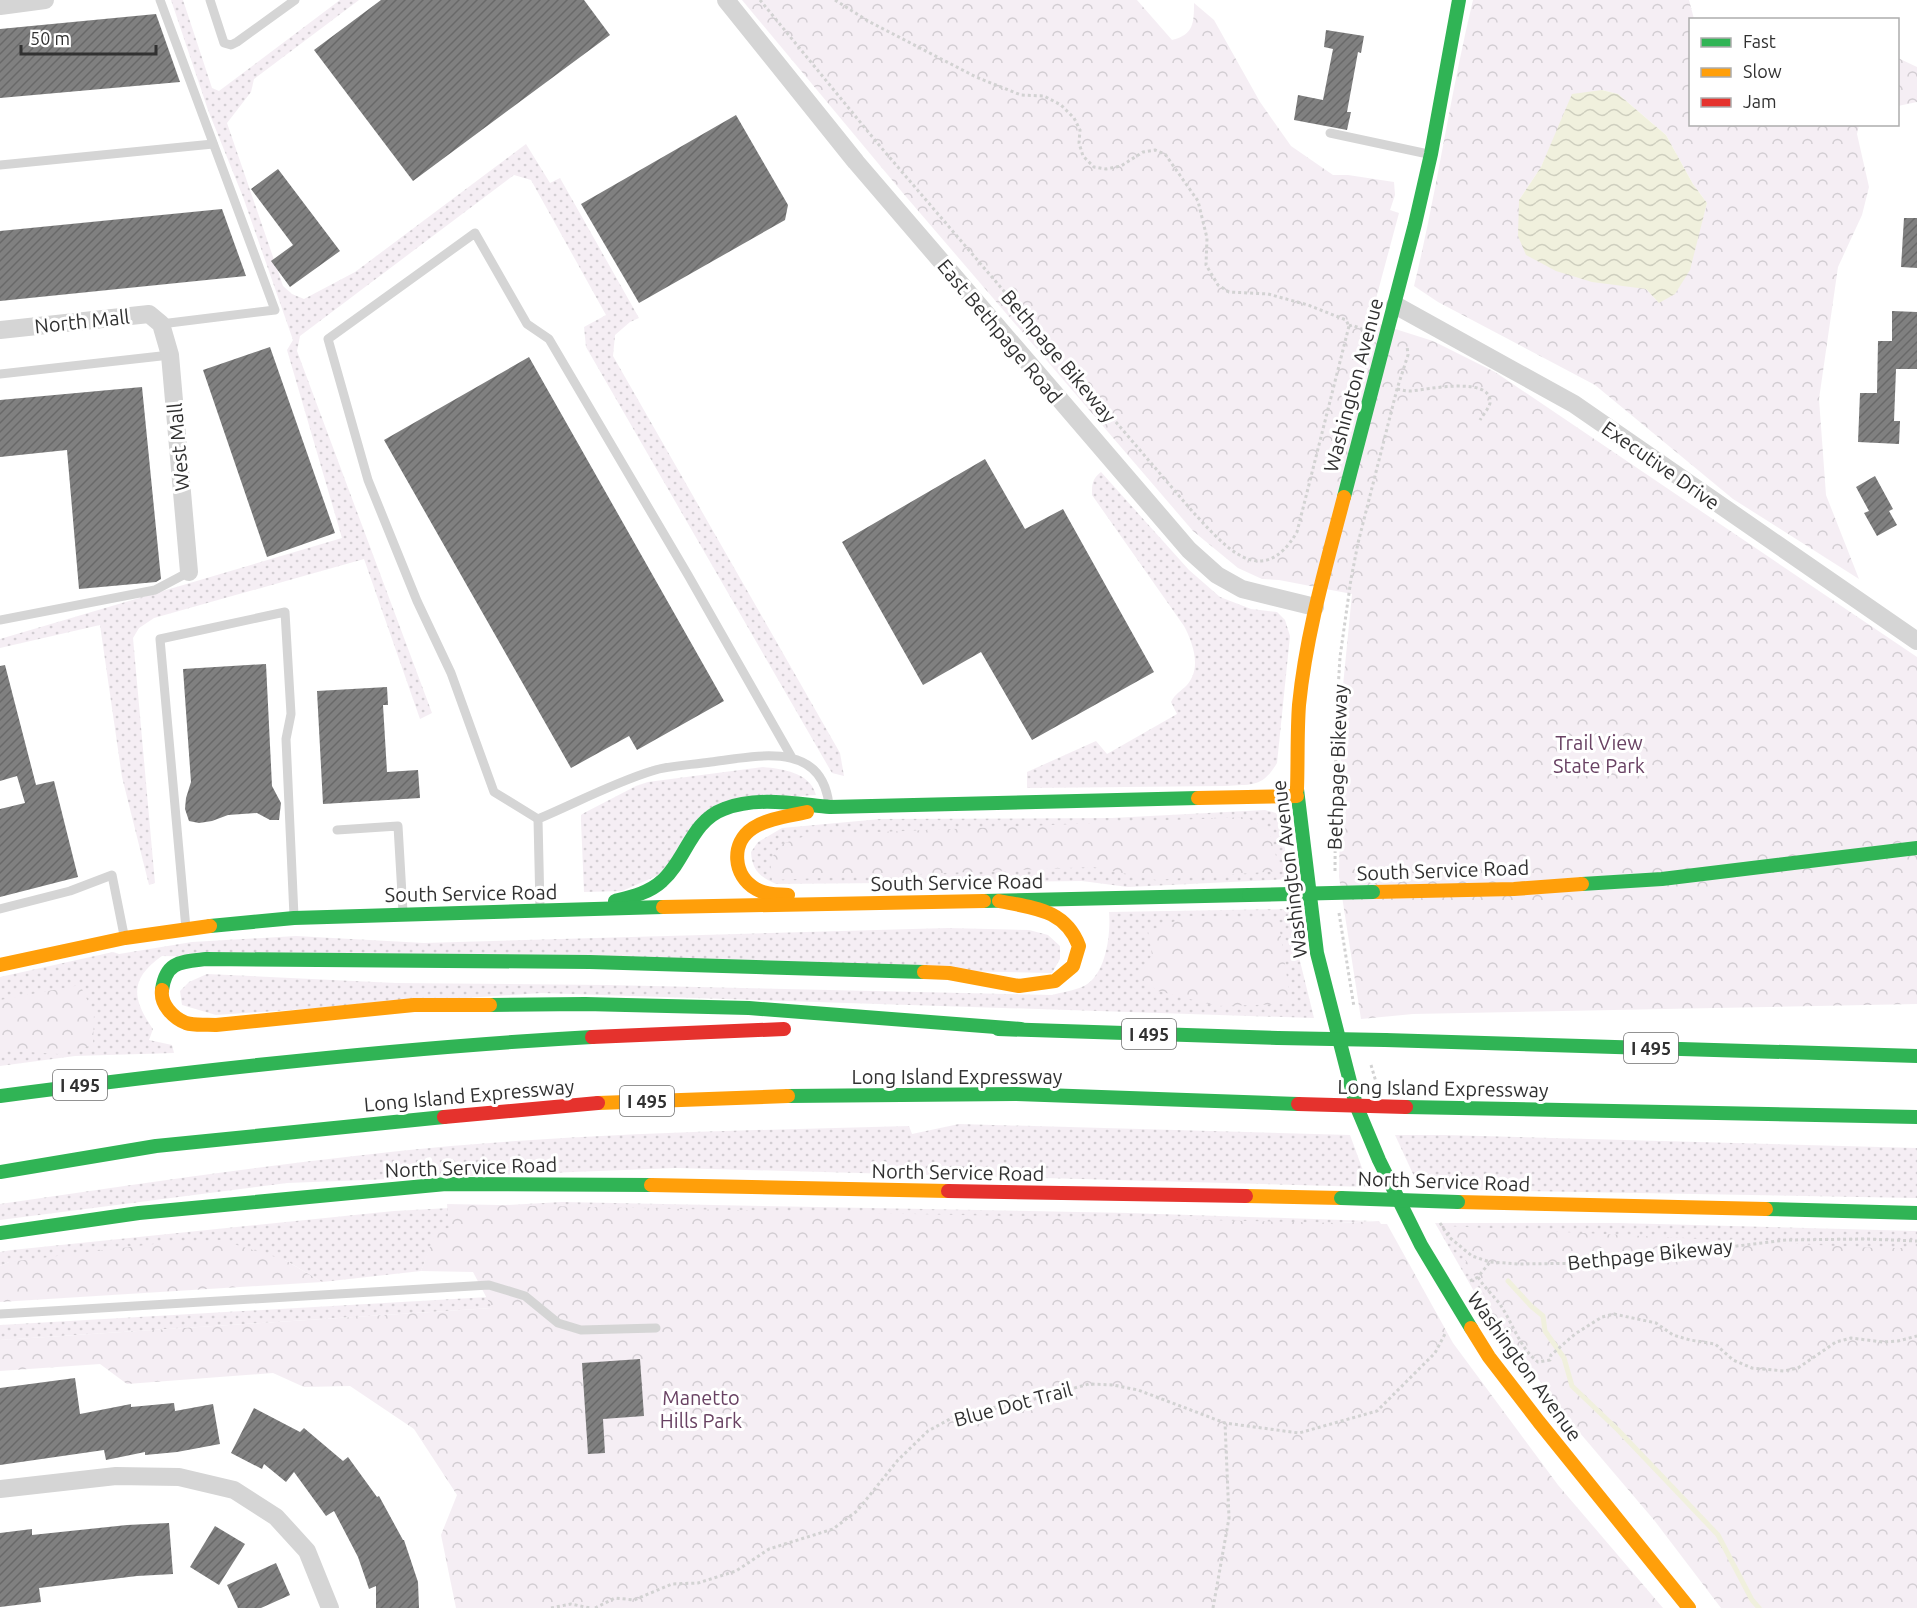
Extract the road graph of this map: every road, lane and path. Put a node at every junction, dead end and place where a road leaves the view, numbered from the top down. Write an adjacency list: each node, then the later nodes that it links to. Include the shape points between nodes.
1 (45, 0): 9 (street)
2 (160, 0): 11 (lane)
3 (210, 0): 4 (lane, via 220,36 231,45)
4 (296, 0)
5 (726, 0): 25 (street, East Bethpage Road, via 856,162 1189,550 1217,575 1242,590)
6 (760, 0): 16 (path, Bethpage Bikeway, via 1184,502 1224,546 1247,560 1275,556 1297,532)
7 (835, 0): 16 (path, via 976,77 1021,95 1044,96 1061,105 1074,118 1080,130 1083,156 1094,167 1121,166 1143,152 1155,150 1165,154 1198,201 1207,238 1206,265 1218,285 1229,292 1268,294 1308,305 1346,320)
8 (1459, 0): 12 (main road, Washington Avenue)
9 (0, 6)
10 (1330, 133): 12 (lane)
11 (213, 144): 13 (lane); 15 (lane, via 275,310)
12 (1431, 154): 14 (main road, Washington Avenue)
13 (0, 165)
14 (1395, 305): 25 (main road, Washington Avenue); 27 (street, Executive Drive, via 1574,404)
15 (161, 324): 17 (street, North Mall, via 149,314); 20 (street, West Mall)
16 (1349, 326): 18 (path)
17 (0, 330)
18 (1367, 331)
19 (1407, 345): 22 (path, Bethpage Bikeway, via 1408,355)
20 (170, 356): 21 (lane); 24 (street, West Mall)
21 (0, 374)
22 (1397, 389): 23 (path, via 1474,387 1489,398 1490,404); 34 (path, Bethpage Bikeway, via 1358,543 1340,657 1335,734)
23 (1480, 420)
24 (189, 572): 26 (lane, via 155,590)
25 (1315, 607): 29 (main road, Washington Avenue, via 1299,707)
26 (0, 620)
27 (1917, 641)
28 (791, 756): 30 (lane, via 817,772); 31 (lane, via 759,755 654,770); 31 (lane, via 549,339 527,324 475,233 328,339 368,480 451,673 494,792)
29 (1297, 796): 30 (main road); 75 (main road, Washington Avenue, via 1326,995 1356,1105 1379,1160 1421,1245 1489,1357)
30 (830, 807): 36 (main road, via 754,827 742,836 736,858 745,879 765,893); 39 (main road, via 764,802 722,809 702,824 670,873 652,889)
31 (538, 819): 38 (lane)
32 (337, 830): 41 (lane, via 398,826)
33 (1917, 848): 35 (main road, South Service Road, bridge, via 1662,879 1514,889)
34 (1335, 875)
35 (999, 901): 36 (main road, South Service Road); 49 (main road, via 1058,917 1070,928 1079,946 1074,966 1055,981 1019,986 949,973 876,969 206,959 176,963 164,976 161,996 170,1011 187,1023 216,1025 414,1005 585,1005 749,1008)
36 (917, 902): 39 (main road, South Service Road)
37 (0, 909): 44 (lane, via 70,891 112,875)
38 (540, 910): 39 (main road, South Service Road); 41 (main road, South Service Road)
39 (581, 910)
40 (1339, 910): 46 (path)
41 (403, 914): 42 (main road, South Service Road)
42 (294, 918): 43 (main road, South Service Road); 43 (lane, via 285,612 160,639)
43 (186, 929): 44 (main road, South Service Road)
44 (125, 938): 45 (main road, South Service Road)
45 (0, 965)
46 (1354, 1013)
47 (800, 1029): 52 (main road, I 495, via 587,1037 384,1052)
48 (846, 1029): 49 (main road, I 495)
49 (1021, 1029): 50 (main road, I 495, bridge)
50 (1917, 1056)
51 (1368, 1058): 54 (path)
52 (160, 1075): 53 (main road); 55 (main road, I 495)
53 (0, 1084)
54 (1379, 1092)
55 (0, 1096)
56 (1917, 1117): 57 (main road, Long Island Expressway / I 495, bridge, via 1406,1107 1015,1094 802,1095 594,1103 386,1122 156,1146)
57 (0, 1172)
58 (1917, 1213): 60 (main road, North Service Road, bridge, via 1341,1198 446,1184 140,1213)
59 (1437, 1219): 62 (path, Bethpage Bikeway, via 1460,1248)
60 (0, 1233)
61 (1917, 1241): 62 (path, Bethpage Bikeway, via 1786,1240 1599,1263)
62 (1490, 1262): 63 (path)
63 (1478, 1277): 64 (path); 68 (path, via 1530,1356 1538,1362 1550,1360 1567,1341 1602,1317 1614,1314 1656,1323 1672,1335 1715,1344 1733,1360 1752,1368 1784,1371 1798,1368 1843,1340 1883,1342)
64 (1470, 1281)
65 (0, 1314): 66 (lane, via 489,1285 525,1296 558,1323 581,1330)
66 (656, 1328)
67 (1446, 1332): 69 (path, Blue Dot Trail, via 1435,1353 1377,1411 1299,1433)
68 (1917, 1336)
69 (1225, 1423): 73 (path, Blue Dot Trail, via 1138,1390 1089,1384 1020,1403 961,1413 928,1431 857,1510 833,1529 769,1549 736,1571 698,1583 672,1584 634,1600 615,1598); 74 (path, via 1229,1518)
70 (0, 1489): 71 (street, via 116,1476 178,1477 234,1490 276,1517 307,1551)
71 (330, 1608)
72 (551, 1608): 73 (path, Blue Dot Trail, via 571,1604)
73 (592, 1608)
74 (1213, 1608)
75 (1689, 1608)

